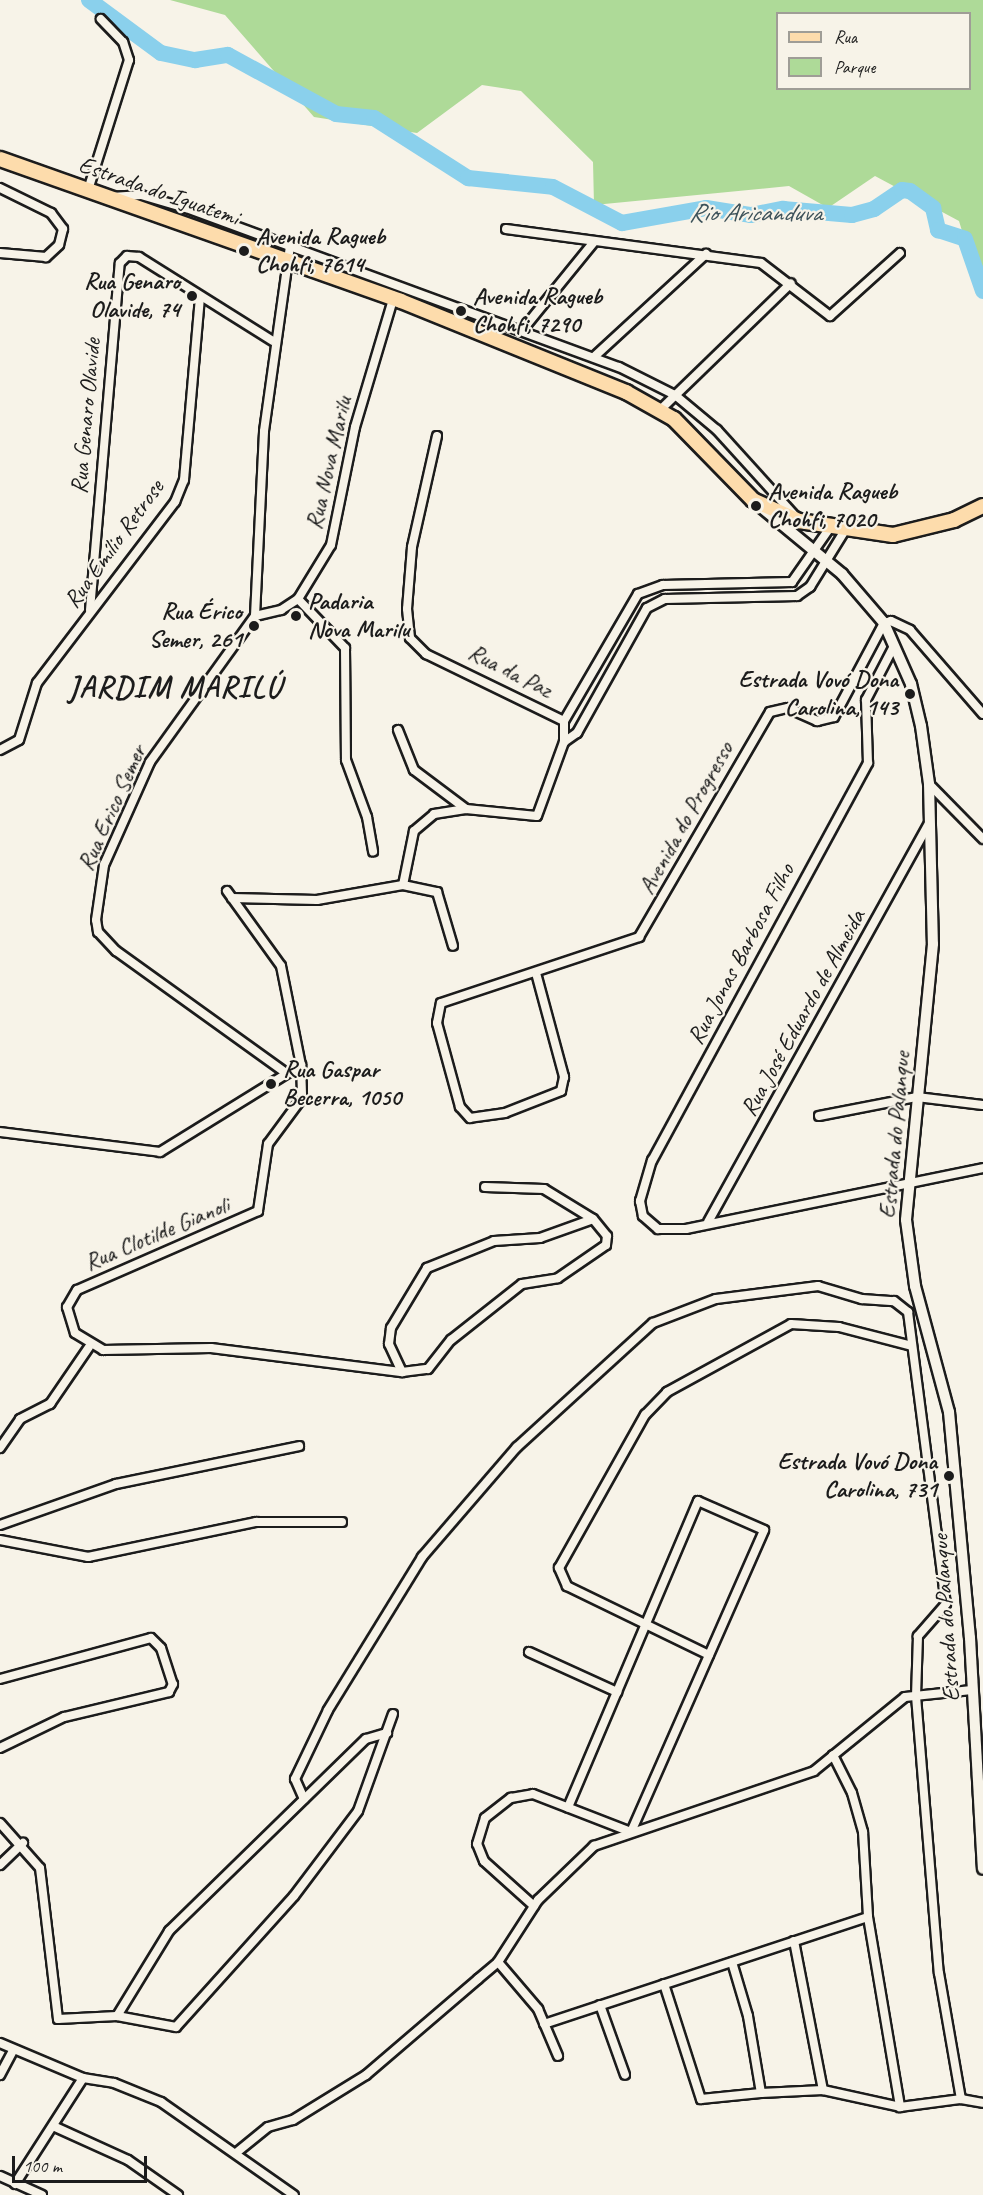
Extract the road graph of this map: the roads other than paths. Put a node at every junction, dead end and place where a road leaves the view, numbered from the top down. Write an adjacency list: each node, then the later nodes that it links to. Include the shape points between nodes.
1 (101, 19): 4 (street, via 123,42 129,60)
2 (1, 163): 4 (main road, Estrada do Iguatemi)
3 (0, 188): 9 (street, via 51,213 63,229 59,245 46,257)
4 (88, 190): 5 (main road, Estrada do Iguatemi)
5 (109, 198): 8 (street, via 154,197); 12 (main road, Estrada do Iguatemi)
6 (506, 229): 7 (street)
7 (594, 242): 11 (street); 17 (street)
8 (290, 246): 12 (street); 13 (street)
9 (0, 253)
10 (900, 253): 14 (street, via 835,315 821,313)
11 (706, 254): 14 (street, via 767,265); 19 (street)
12 (288, 261): 16 (main road, Estrada do Iguatemi); 18 (street)
13 (397, 284): 16 (street, Rua Nova Marilu); 17 (street)
14 (791, 284): 20 (street)
15 (200, 297): 18 (street, Rua Genaro Olavide); 31 (street, Rua Emílio Retrose, via 180,492); 31 (street, Rua Genaro Olavide, via 139,257 127,256 120,263)
16 (393, 298): 21 (main road, Estrada do Iguatemi); 30 (street, Rua Nova Marilu, via 355,427 331,545)
17 (524, 328): 19 (street)
18 (273, 341): 32 (street)
19 (595, 356): 20 (street)
20 (675, 395): 21 (street); 25 (street, via 717,430)
21 (660, 410): 23 (main road, Estrada do Iguatemi)
22 (437, 436): 36 (street, Rua da Paz, via 418,514 407,609 413,642)
23 (753, 500): 25 (main road, Estrada do Iguatemi); 28 (street, Estrada do Palanque)
24 (983, 506): 27 (main road, Estrada do Iguatemi, via 909,533)
25 (800, 521): 26 (main road, Estrada do Iguatemi)
26 (830, 529): 27 (main road, Estrada do Iguatemi); 28 (street)
27 (844, 532): 29 (street)
28 (816, 554): 29 (street, Estrada do Palanque); 36 (street, via 799,578 785,584 642,590 626,609)
29 (828, 562): 33 (street, Estrada do Palanque); 38 (street, via 797,596 665,599 647,608 577,733)
30 (298, 599): 32 (street); 44 (street, via 345,648 346,760 367,817)
31 (90, 610): 39 (street, Rua Emílio Retrose, via 32,691 19,741)
32 (255, 616): 49 (street, Rua Erico Semer, via 150,762 104,865 96,920 98,932 116,951)
33 (884, 623): 34 (street, Estrada do Palanque); 35 (street, via 910,630); 47 (street, Avenida do Progresso, via 834,717 817,721 782,708 762,721 639,937)
34 (894, 646): 40 (street, Estrada do Palanque, via 917,704); 58 (street, Rua Jonas Barbosa Filho, via 866,700 865,769 645,1175 640,1201 650,1223 665,1230)
35 (983, 714)
36 (564, 721): 38 (street)
37 (398, 729): 41 (street, via 414,770)
38 (564, 742): 41 (street, via 546,796 534,818)
39 (0, 750)
40 (929, 784): 42 (street, Estrada do Palanque); 43 (street)
41 (466, 809): 45 (street, via 434,814 417,825)
42 (931, 821): 50 (street, Estrada do Palanque, via 933,944); 58 (street, Rua José Eduardo de Almeida)
43 (983, 839)
44 (373, 851)
45 (403, 885): 46 (street, via 437,892); 48 (street, via 317,900 230,894 281,966)
46 (453, 946)
47 (536, 973): 47 (street, Avenida do Progresso, via 564,1077 561,1091 504,1113 470,1119 460,1107 437,1009 444,1001)
48 (301, 1065): 49 (street); 60 (street, Rua Clotilde Gianoli, via 302,1098 268,1144 258,1211 77,1290 67,1307 71,1326)
49 (286, 1073): 53 (street, via 160,1152)
50 (917, 1097): 51 (street); 52 (street); 55 (street, Estrada do Palanque)
51 (983, 1105)
52 (819, 1116)
53 (0, 1132)
54 (983, 1167): 55 (street, Rua Jonas Barbosa Filho)
55 (908, 1184): 58 (street, Rua Jonas Barbosa Filho); 71 (street, Estrada do Palanque, via 906,1220 915,1286 949,1412)
56 (485, 1186): 57 (street, via 544,1189)
57 (594, 1219): 61 (street, via 608,1240 601,1252 558,1278 522,1284 451,1340 428,1369); 61 (street, via 540,1238 494,1241 427,1268 389,1336)
58 (708, 1222)
59 (912, 1346): 67 (street, via 839,1328 791,1324 667,1392 629,1442 559,1569 567,1586); 73 (street, via 946,1604 918,1636); 78 (street, via 908,1312 894,1300 862,1299 818,1286 716,1299 653,1323 517,1448 422,1557 328,1710 295,1779)
60 (89, 1347): 61 (street, via 211,1348); 63 (street, via 50,1404 16,1422)
61 (402, 1372)
62 (299, 1446): 65 (street, via 116,1484)
63 (0, 1448)
64 (342, 1522): 66 (street, via 256,1522 88,1557)
65 (0, 1524)
66 (0, 1540)
67 (644, 1626): 69 (street); 69 (street, via 698,1501 764,1530); 72 (street)
68 (529, 1652): 72 (street)
69 (709, 1655): 81 (street)
70 (0, 1679): 76 (street, via 151,1638 161,1648 173,1684 169,1692 64,1717)
71 (972, 1690): 73 (street); 84 (street, Estrada do Palanque)
72 (617, 1692): 79 (street)
73 (916, 1696): 77 (street, via 905,1697); 102 (street, via 939,1972)
74 (393, 1714): 75 (street)
75 (387, 1733): 78 (street, via 366,1739); 92 (street, via 358,1811 294,1896 176,2027)
76 (0, 1748)
77 (833, 1755): 81 (street, via 814,1770); 86 (street, via 852,1793 863,1832)
78 (304, 1799): 92 (street, via 169,1931)
79 (568, 1808): 81 (street); 85 (street, via 533,1794 511,1798 485,1818 477,1844 484,1861)
80 (0, 1823): 82 (street)
81 (631, 1832): 85 (street, via 594,1846)
82 (23, 1843): 83 (street); 92 (street, via 40,1868 58,2019)
83 (0, 1865)
84 (983, 1869)
85 (534, 1906): 88 (street)
86 (868, 1917): 87 (street); 104 (street)
87 (794, 1941): 89 (street); 100 (street)
88 (498, 1962): 93 (street); 106 (street, via 366,2075 293,2120 268,2127)
89 (732, 1962): 90 (street); 101 (street)
90 (664, 1984): 91 (street); 101 (street, via 701,2099)
91 (600, 2005): 93 (street); 98 (street)
92 (117, 2016)
93 (544, 2024): 96 (street)
94 (0, 2043): 95 (street)
95 (12, 2052): 97 (street); 99 (street)
96 (558, 2056)
97 (0, 2075)
98 (625, 2075)
99 (83, 2078): 105 (street); 106 (street, via 114,2083 161,2102)
100 (823, 2090): 101 (street); 104 (street)
101 (761, 2093)
102 (961, 2099): 103 (street); 104 (street)
103 (983, 2103)
104 (900, 2107)
105 (53, 2126): 108 (street); 110 (street, via 128,2160)
106 (236, 2152): 111 (street)
107 (0, 2176): 108 (street)
108 (15, 2184): 109 (street)
109 (42, 2195)
110 (178, 2195)
111 (294, 2195)

